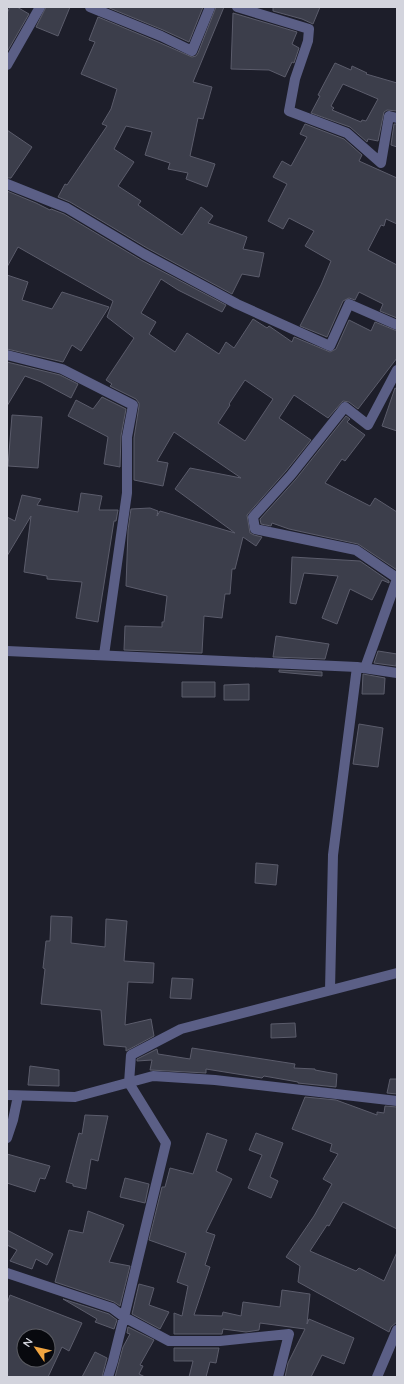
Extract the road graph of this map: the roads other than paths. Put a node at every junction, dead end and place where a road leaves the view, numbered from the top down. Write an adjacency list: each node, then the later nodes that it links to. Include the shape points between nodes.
1 (40, 7): 5 (street)
2 (90, 7): 3 (street, via 192,51)
3 (210, 7)
4 (237, 7): 6 (street, via 309,29 289,111 347,133 381,163 389,116)
5 (7, 65)
6 (397, 118)
7 (7, 184): 8 (street, via 67,208 144,254 237,304 330,346 349,304)
8 (397, 325)
9 (7, 355): 13 (street, via 62,368 133,405 127,437 127,493)
10 (397, 370): 11 (street, via 368,425 345,406 291,475 253,517 255,529 356,550)
11 (397, 578): 14 (street)
12 (7, 651): 13 (street)
13 (104, 656): 14 (street)
14 (361, 667): 15 (street); 17 (street, via 333,855)
15 (397, 673)
16 (397, 973): 17 (street)
17 (330, 990): 18 (street, via 181,1029 131,1055)
18 (129, 1083): 20 (street, via 75,1097); 21 (street, via 153,1076 214,1080); 24 (street, via 166,1143)
19 (7, 1095): 20 (street)
20 (18, 1096): 22 (street)
21 (397, 1101)
22 (7, 1138)
23 (7, 1273): 24 (street, via 112,1308)
24 (124, 1317): 26 (street); 27 (street, via 169,1341 220,1341 289,1334)
25 (397, 1330): 28 (street)
26 (108, 1377)
27 (278, 1377)
28 (377, 1377)

